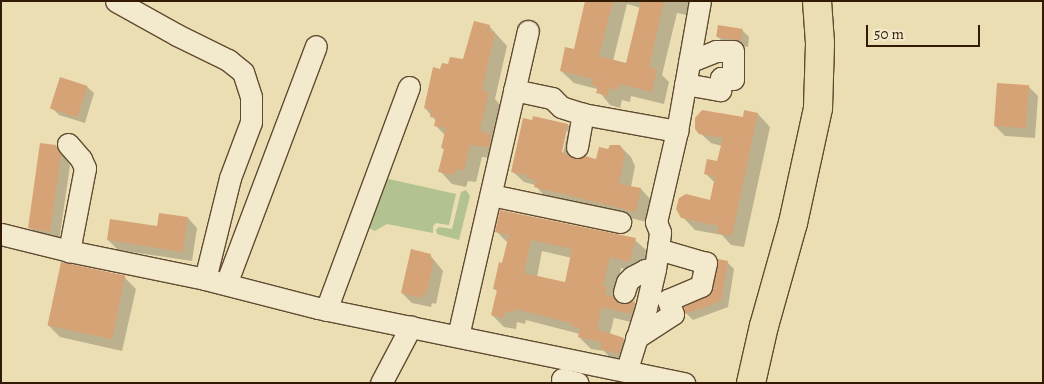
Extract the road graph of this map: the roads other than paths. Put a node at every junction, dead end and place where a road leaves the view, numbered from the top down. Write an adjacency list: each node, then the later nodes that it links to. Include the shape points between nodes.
1 (116, 1): 19 (street, via 228,60 243,72 251,97 251,122 230,178)
2 (700, 1): 6 (street)
3 (817, 1): 29 (main road, via 820,43 818,108 793,223)
4 (528, 31): 9 (street)
5 (316, 46): 20 (street)
6 (689, 62): 7 (street); 7 (street, via 716,50 734,51 733,79 721,78 720,90)
7 (685, 84): 11 (street)
8 (409, 87): 22 (street)
9 (514, 90): 10 (street, via 552,98 561,107); 14 (street)
10 (583, 114): 11 (street); 13 (street)
11 (672, 130): 18 (street, via 656,222 660,232)
12 (68, 144): 17 (street, via 85,168)
13 (576, 147)
14 (490, 195): 15 (street); 24 (street)
15 (620, 222)
16 (1, 234): 17 (street)
17 (69, 251): 19 (street)
18 (656, 259): 21 (street, via 627,282); 25 (street); 25 (street, via 706,263 701,286 668,300 673,314)
19 (204, 279): 20 (street)
20 (226, 284): 22 (street)
21 (624, 292)
22 (326, 310): 23 (street)
23 (410, 326): 24 (street); 27 (street)
24 (458, 336): 26 (street)
25 (636, 338): 26 (street)
26 (626, 370): 28 (street)
27 (381, 383)
28 (684, 383)
29 (751, 383)

